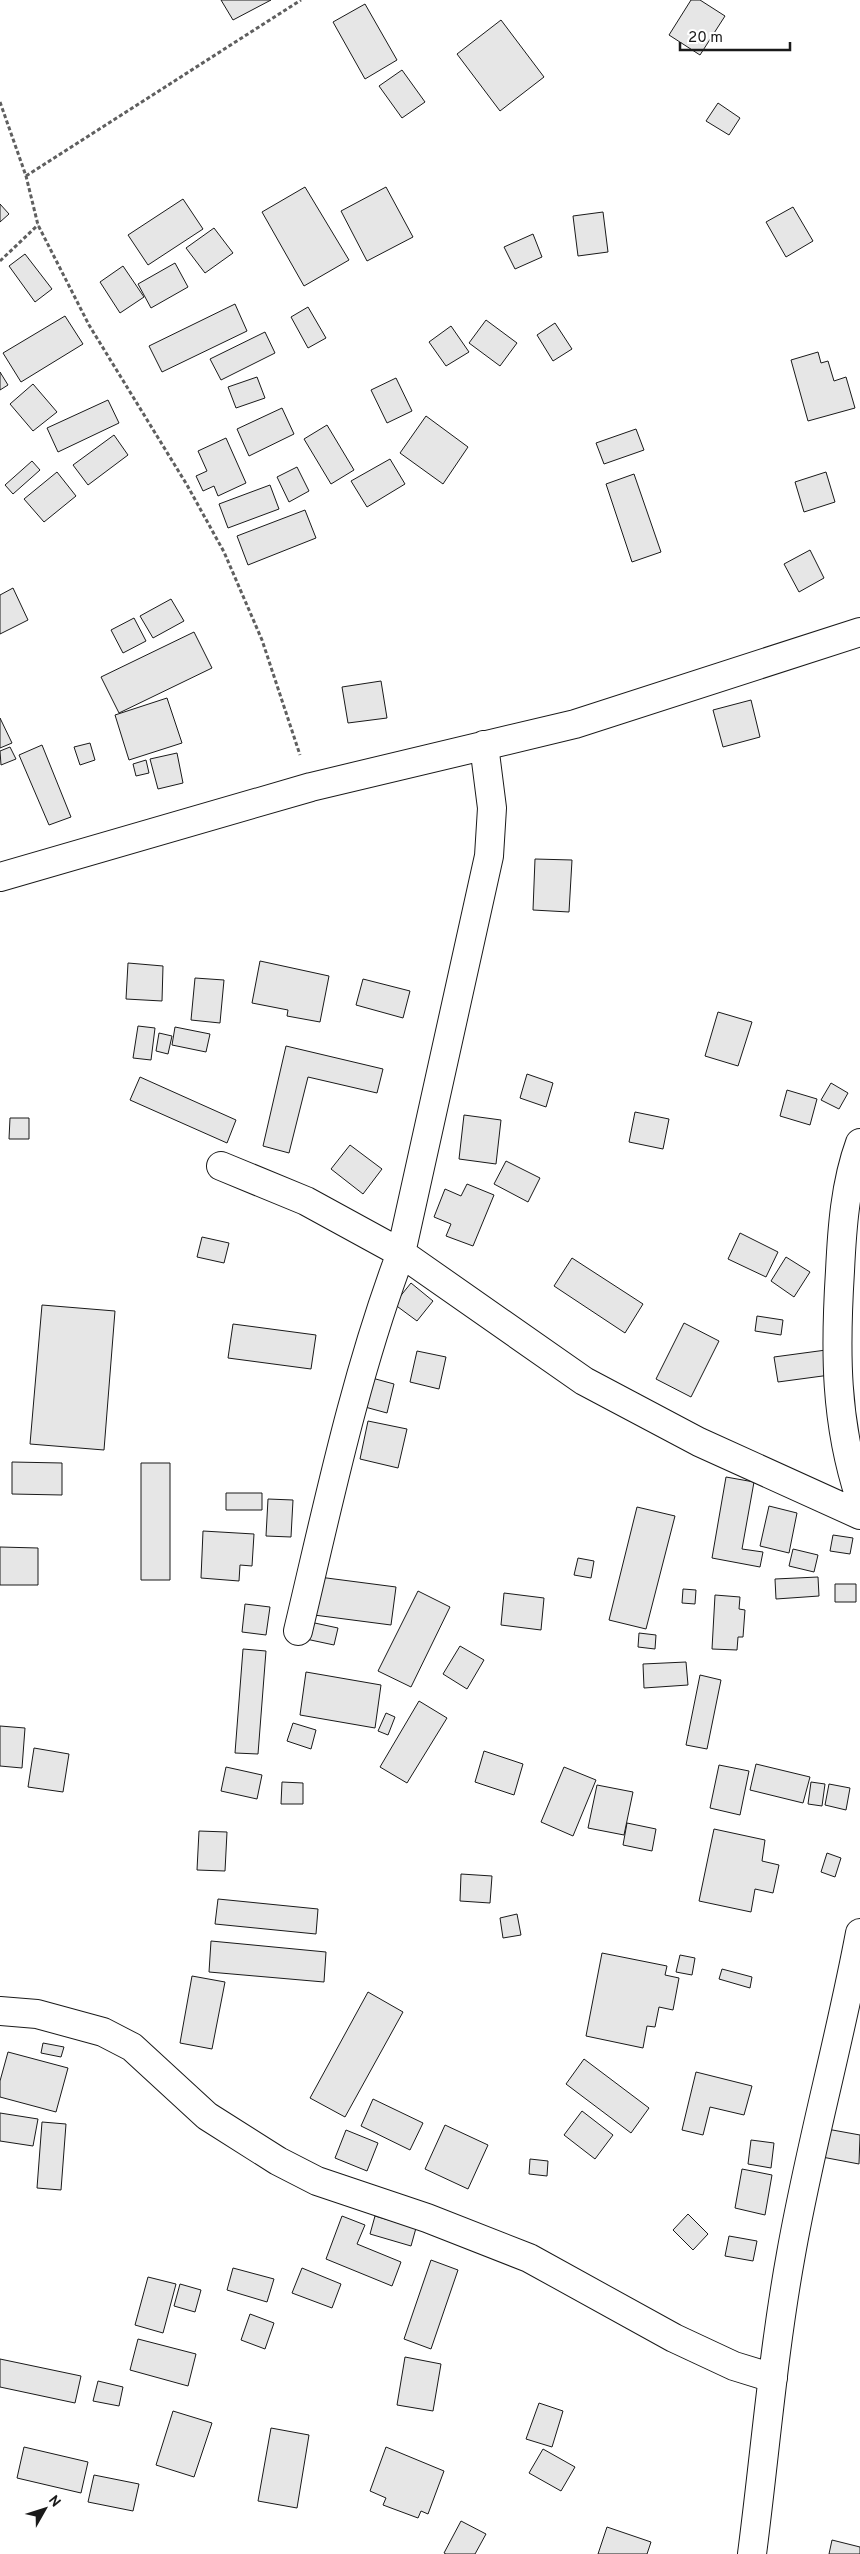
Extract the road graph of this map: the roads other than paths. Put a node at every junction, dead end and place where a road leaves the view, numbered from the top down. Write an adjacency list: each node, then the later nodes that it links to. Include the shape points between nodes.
1 (860, 632): 2 (street, via 575,724)
2 (484, 745): 3 (street, via 311,787); 6 (street, via 492,808 489,856)
3 (0, 877)
4 (860, 1143): 7 (street, via 848,1190 841,1245 836,1334 840,1409 848,1462)
5 (221, 1166): 6 (street, via 306,1200)
6 (401, 1253): 8 (street, via 584,1381 699,1442); 9 (street, via 359,1385)
7 (860, 1498)
8 (860, 1515)
9 (298, 1631)
10 (860, 1933): 12 (street, via 791,2254)
11 (0, 2011): 12 (street, via 37,2014 103,2032 132,2047 207,2116 278,2161 317,2181 427,2218 529,2258 674,2338 734,2366)
12 (773, 2378): 13 (street)
13 (752, 2554)

